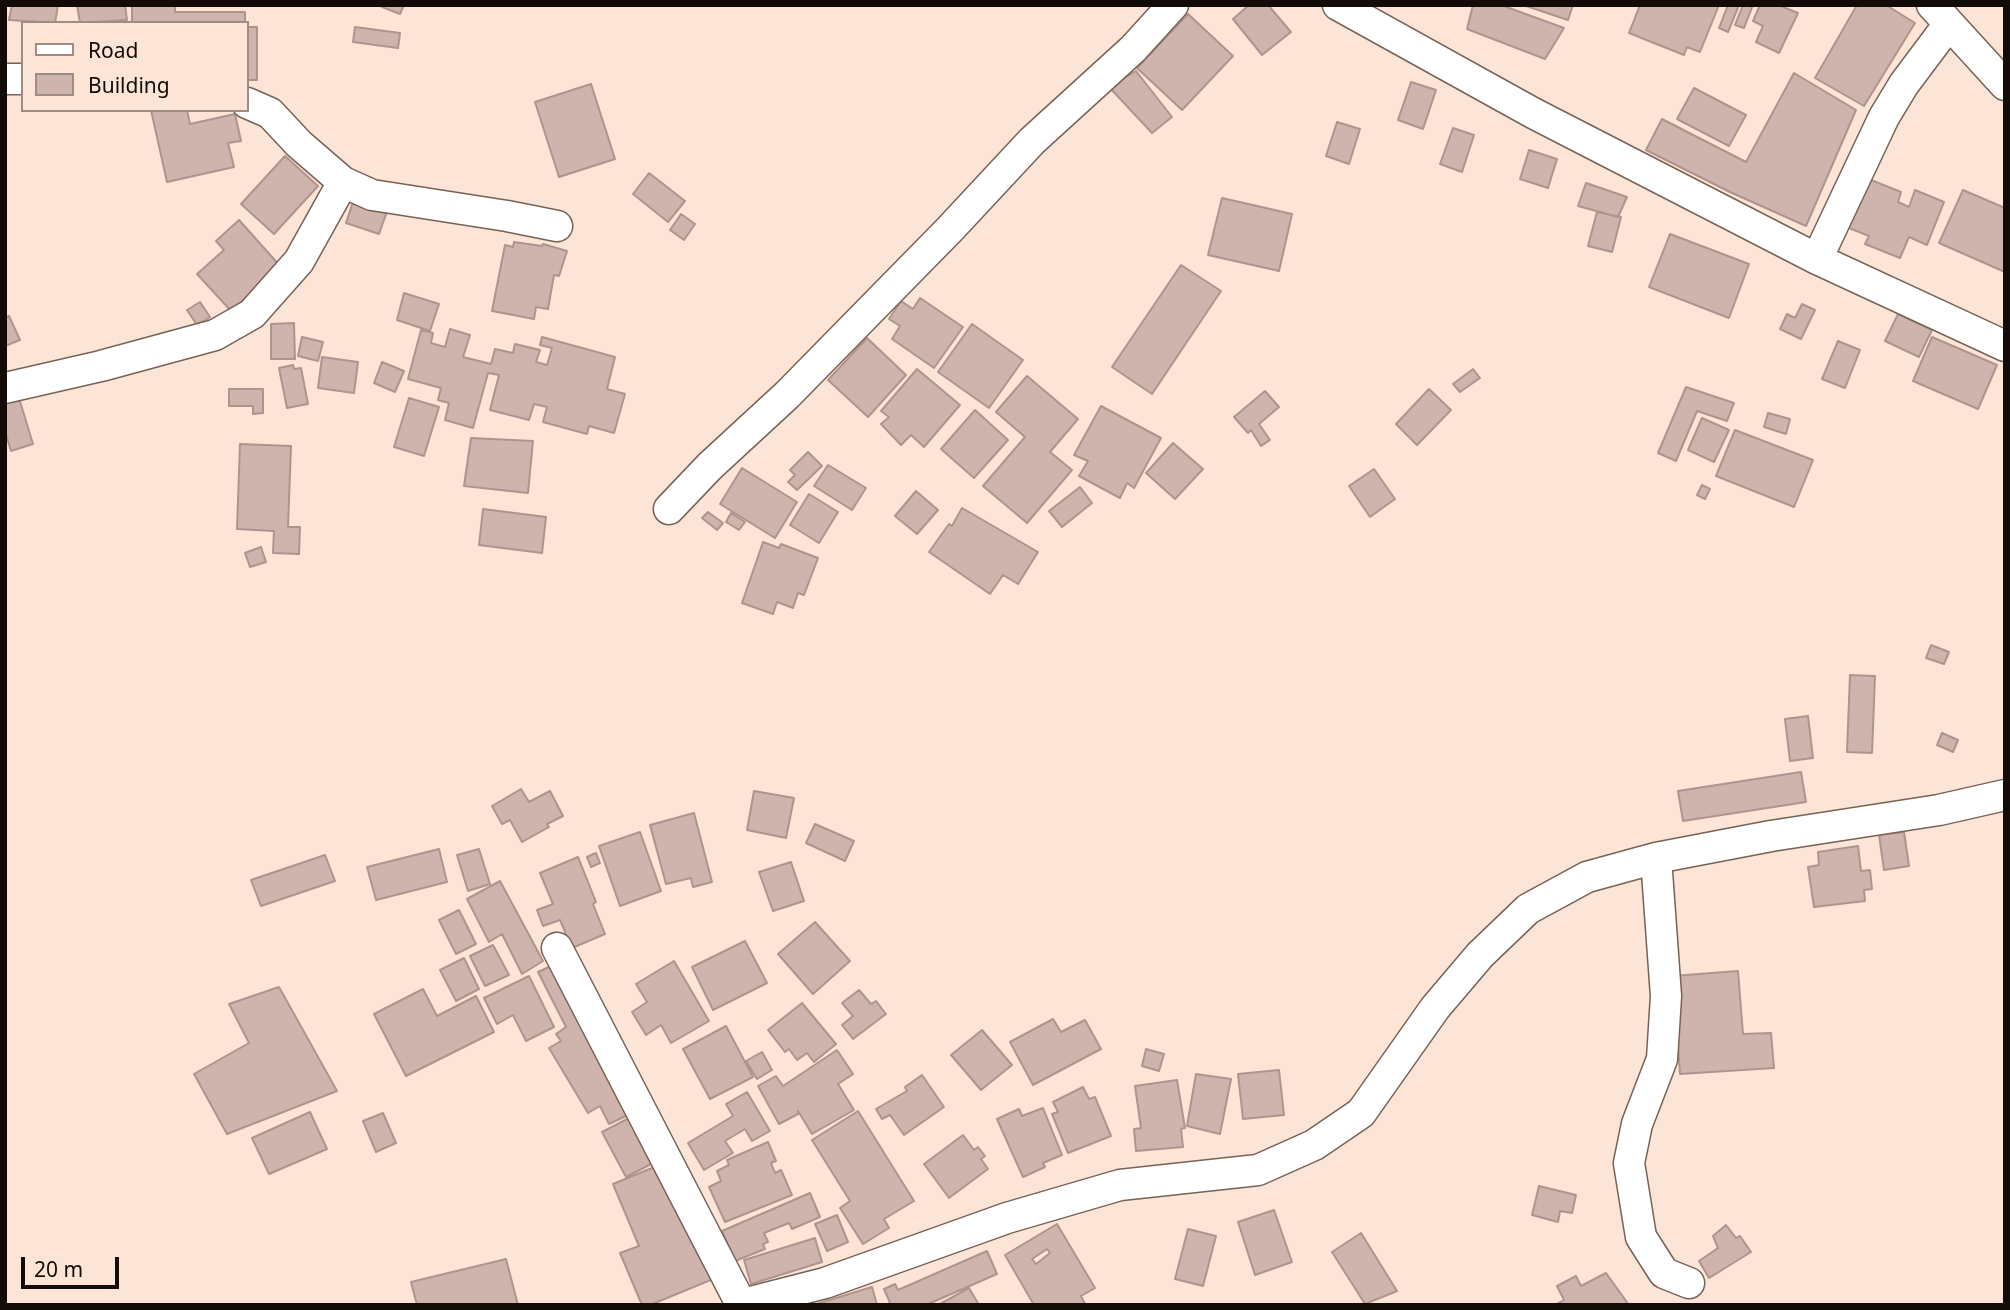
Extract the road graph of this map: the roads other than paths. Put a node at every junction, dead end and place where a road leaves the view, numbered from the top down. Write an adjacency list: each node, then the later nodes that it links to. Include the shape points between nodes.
1 (1173, 5): 11 (street, via 1133,49 1032,141 787,395)
2 (1338, 5): 8 (street, via 1534,113)
3 (1941, 15): 4 (street); 8 (street, via 1884,117)
4 (2005, 85)
5 (248, 103): 6 (street, via 270,113)
6 (343, 182): 7 (street, via 373,195); 10 (street, via 299,261 252,314 215,335)
7 (557, 226)
8 (1817, 259): 9 (street)
9 (2005, 346)
10 (5, 388)
11 (669, 509)
12 (2005, 795): 13 (street)
13 (1656, 858): 15 (street, via 1665,996 1662,1059 1637,1124 1629,1163 1641,1237 1664,1273); 16 (street, via 1587,877 1528,909 1435,1008 1361,1113 1314,1145 1258,1170 1120,1185 1007,1218 825,1283)
14 (557, 948): 16 (street)
15 (1689, 1283)
16 (740, 1305)

